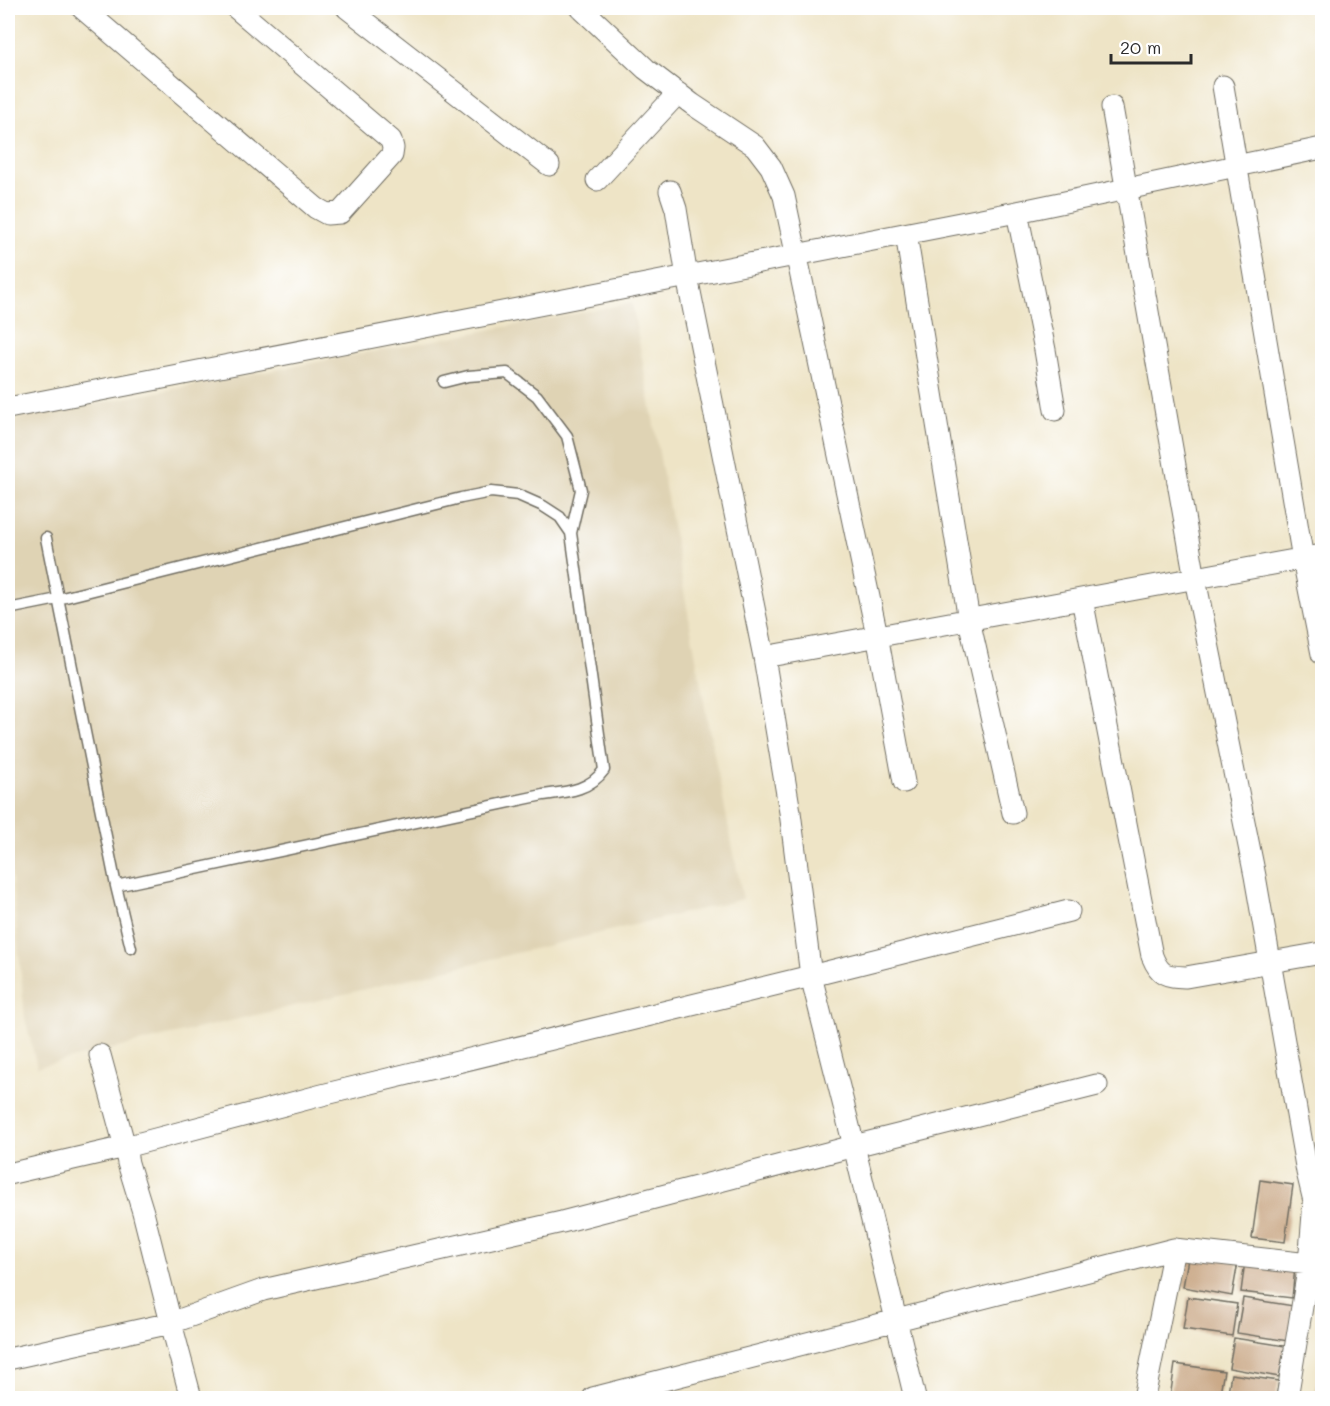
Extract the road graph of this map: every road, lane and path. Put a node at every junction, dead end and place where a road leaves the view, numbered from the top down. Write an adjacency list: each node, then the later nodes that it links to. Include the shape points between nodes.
1 (82, 8): 2 (street, via 316,208 327,214 340,213 392,155 391,140)
2 (236, 8)
3 (346, 8): 9 (street)
4 (581, 8): 6 (street, via 646,69)
5 (1223, 86): 10 (street)
6 (678, 93): 11 (street); 16 (street, via 755,146 771,167 784,196)
7 (1112, 107): 12 (street)
8 (1323, 148): 10 (street)
9 (549, 165)
10 (1236, 167): 12 (street); 23 (street)
11 (597, 180)
12 (1128, 190): 14 (street); 24 (street)
13 (670, 191): 17 (street)
14 (1017, 212): 15 (street); 20 (street)
15 (906, 234): 16 (street); 28 (street)
16 (797, 254): 17 (street); 29 (street)
17 (687, 277): 19 (street); 31 (street)
18 (444, 382): 21 (lane, via 507,373 537,396 567,436 577,471 581,490)
19 (8, 408)
20 (1055, 410)
21 (571, 533): 25 (lane, via 560,517 543,506 518,495 491,492); 34 (lane, via 603,770 596,781 570,791)
22 (46, 538): 25 (lane)
23 (1313, 557): 24 (street); 30 (street)
24 (1195, 579): 26 (street); 38 (street)
25 (58, 599): 27 (lane); 34 (lane)
26 (1082, 599): 28 (street); 38 (street, via 1157,968 1167,976 1186,977)
27 (8, 609)
28 (969, 620): 29 (street); 33 (street)
29 (877, 636): 31 (street); 32 (street)
30 (1323, 654)
31 (764, 657): 39 (street)
32 (904, 782)
33 (1013, 813)
34 (116, 886): 36 (lane)
35 (1069, 911): 39 (street)
36 (130, 948)
37 (1323, 952): 38 (street)
38 (1270, 962): 46 (street, via 1313,1191)
39 (811, 976): 42 (street); 43 (street)
40 (100, 1055): 43 (street)
41 (1097, 1085): 42 (street)
42 (854, 1146): 47 (street); 48 (street, via 562,1222 263,1290)
43 (125, 1147): 44 (street); 48 (street)
44 (8, 1174)
45 (1174, 1249): 46 (street); 47 (street); 53 (street)
46 (1309, 1264): 54 (street)
47 (897, 1319): 51 (street); 52 (street)
48 (171, 1323): 49 (street); 50 (street)
49 (8, 1359)
50 (191, 1398)
51 (593, 1398)
52 (915, 1398)
53 (1143, 1398)
54 (1287, 1398)

